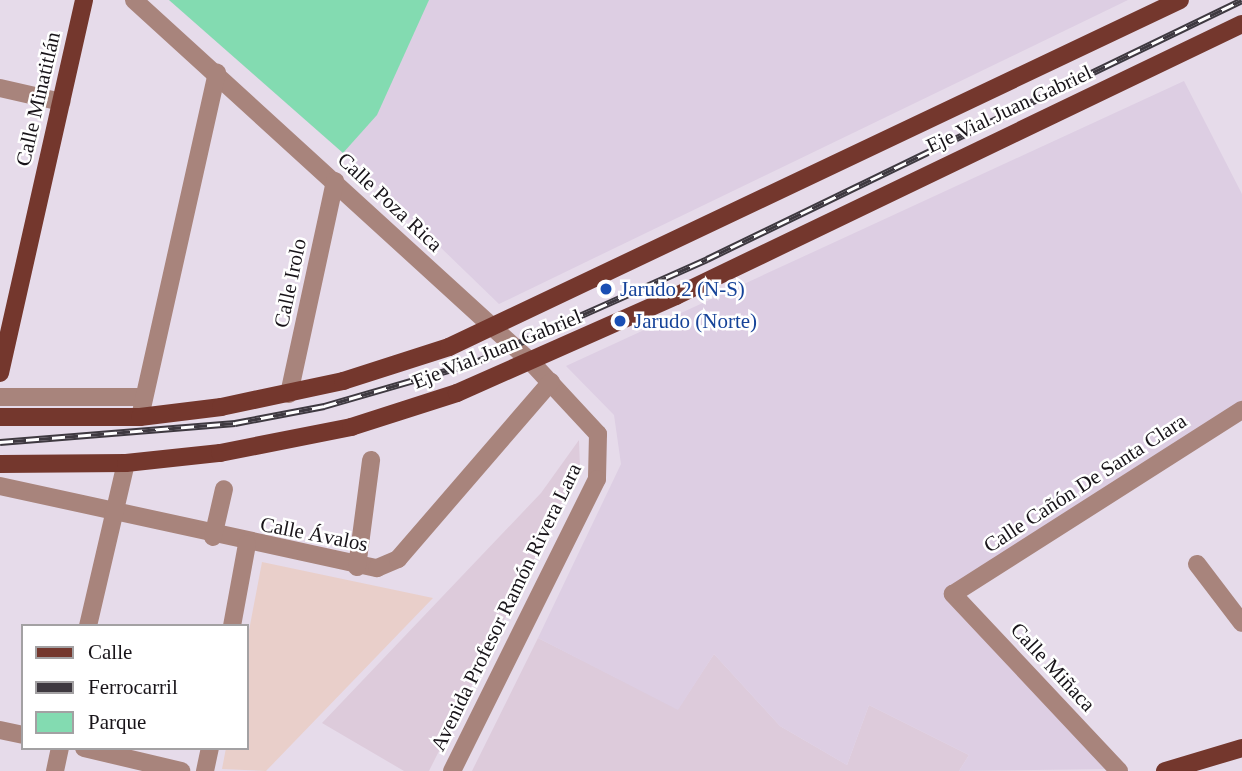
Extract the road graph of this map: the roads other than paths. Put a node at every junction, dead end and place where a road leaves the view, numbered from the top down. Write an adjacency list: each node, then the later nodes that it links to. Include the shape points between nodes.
1 (84, 0): 7 (main road, Calle Minatitlán)
2 (134, 0): 5 (street, Calle Poza Rica)
3 (1180, 0): 9 (main road, Eje Vial Juan Gabriel)
4 (1242, 24): 10 (main road, Eje Vial Juan Gabriel)
5 (217, 73): 8 (street, Calle Poza Rica); 15 (street)
6 (0, 88): 7 (street)
7 (61, 102): 11 (main road, Calle Minatitlán)
8 (335, 181): 9 (street, Calle Poza Rica); 13 (street, Calle Irolo)
9 (493, 329): 10 (street, Calle Poza Rica); 13 (main road, Eje Vial Juan Gabriel)
10 (532, 363): 12 (street, Avenida Profesor Ramón Rivera Lara); 20 (main road, Eje Vial Juan Gabriel, via 351,427)
11 (0, 373)
12 (551, 382): 28 (street, Calle Ávalos, via 398,559 377,568); 42 (street, Avenida Profesor Ramón Rivera Lara, via 590,419 601,445 600,467)
13 (289, 394): 18 (main road, Eje Vial Juan Gabriel)
14 (0, 397): 15 (street)
15 (144, 397): 18 (street)
16 (1242, 410): 29 (street, Calle Cañón De Santa Clara)
17 (0, 417): 18 (main road, Eje Vial Juan Gabriel)
18 (140, 417)
19 (371, 460): 28 (street)
20 (126, 463): 21 (main road, Eje Vial Juan Gabriel); 24 (street)
21 (0, 464)
22 (0, 486): 24 (street, Calle Ávalos)
23 (224, 489): 25 (street)
24 (114, 513): 25 (street, Calle Ávalos); 31 (street)
25 (213, 537): 26 (street, Calle Ávalos)
26 (247, 544): 28 (street, Calle Ávalos); 32 (street)
27 (1198, 564): 30 (street)
28 (357, 567)
29 (953, 594): 43 (street, Calle Miñaca)
30 (1242, 623)
31 (88, 624)
32 (232, 624)
33 (0, 730): 34 (street)
34 (21, 735)
35 (1242, 748): 44 (main road)
36 (60, 750): 39 (street)
37 (92, 750): 40 (street)
38 (209, 750): 41 (street)
39 (55, 771)
40 (181, 771)
41 (205, 771)
42 (452, 771)
43 (1119, 771)
44 (1165, 771)

